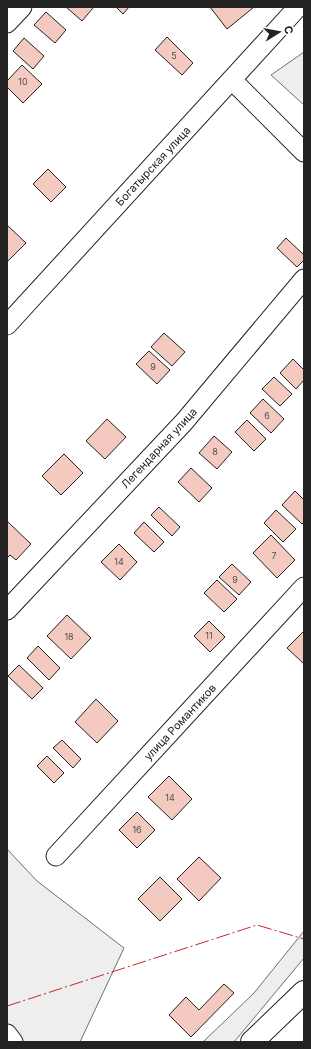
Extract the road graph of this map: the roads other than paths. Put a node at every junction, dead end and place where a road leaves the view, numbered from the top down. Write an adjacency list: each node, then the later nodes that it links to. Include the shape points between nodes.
1 (22, 7): 3 (street)
2 (298, 7): 4 (street, Богатырская улица)
3 (7, 23)
4 (232, 80): 5 (street); 7 (street, Богатырская улица)
5 (304, 152)
6 (304, 279): 9 (street, Легендарная улица, via 184,422)
7 (7, 325)
8 (304, 587): 10 (street, улица Романтиков)
9 (7, 610)
10 (56, 856)
11 (304, 992): 14 (main road)
12 (7, 1034): 13 (street)
13 (13, 1042)
14 (252, 1042)

